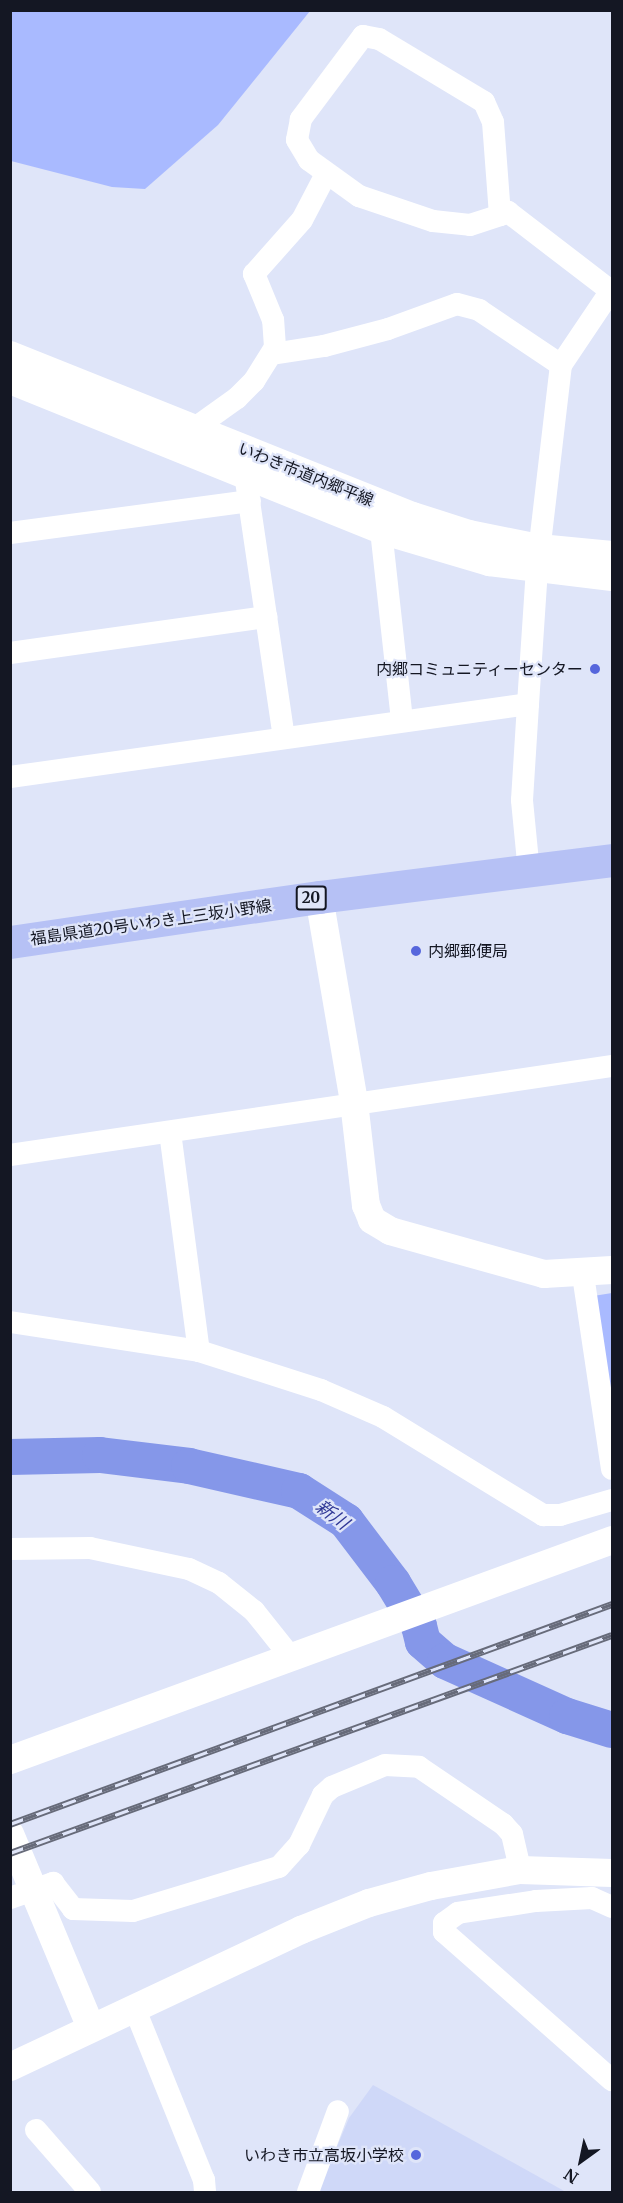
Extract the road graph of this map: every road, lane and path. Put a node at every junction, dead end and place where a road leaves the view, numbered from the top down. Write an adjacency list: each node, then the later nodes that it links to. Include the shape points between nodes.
1 (326, 174): 2 (street, via 342,188 380,206 433,221 470,225); 2 (street, via 302,150 297,129 363,36 373,37 484,102 493,122); 4 (street, via 302,220 254,273 276,334)
2 (500, 214): 3 (street, via 508,212)
3 (612, 290): 6 (street)
4 (272, 354): 6 (street, via 324,346 388,329 457,304 479,310); 8 (street, via 237,398)
5 (10, 355): 8 (street, いわき市道内郷平線)
6 (561, 365): 13 (street)
7 (10, 380): 9 (street, いわき市道内郷平線)
8 (195, 428): 9 (street, いわき市道内郷平線)
9 (248, 476): 10 (street, いわき市道内郷平線); 11 (street); 13 (street, いわき市道内郷平線, via 413,516); 15 (street)
10 (381, 530): 13 (street, いわき市道内郷平線, via 489,562); 18 (street)
11 (10, 533)
12 (612, 555): 13 (street, いわき市道内郷平線)
13 (538, 559): 14 (street, いわき市道内郷平線); 17 (street)
14 (612, 577)
15 (266, 617): 16 (street); 19 (street)
16 (10, 654)
17 (528, 704): 18 (street); 22 (street, via 522,800)
18 (402, 720): 19 (street)
19 (284, 737): 20 (street)
20 (10, 777)
21 (612, 860): 22 (main road, 福島県道20号いわき上三坂小野線 / 20)
22 (529, 872): 23 (main road, 福島県道20号いわき上三坂小野線 / 20)
23 (319, 897): 24 (main road, 福島県道20号いわき上三坂小野線 / 20); 26 (street)
24 (10, 942)
25 (612, 1066): 26 (street)
26 (354, 1102): 27 (street); 30 (street, via 366,1204 372,1220 390,1231 544,1274)
27 (170, 1132): 28 (street); 32 (street)
28 (10, 1155)
29 (612, 1270): 30 (street)
30 (583, 1275): 33 (street)
31 (10, 1322): 32 (street)
32 (199, 1352): 34 (street, via 321,1390 383,1417 543,1515 560,1515)
33 (612, 1468)
34 (612, 1500)
35 (612, 1540): 37 (street)
36 (10, 1550): 37 (street, via 90,1548 189,1569 219,1583)
37 (300, 1652): 38 (street)
38 (10, 1760)
39 (10, 1834): 45 (street)
40 (520, 1870): 41 (street); 42 (street, via 513,1834 503,1824 419,1767 385,1765 332,1787 323,1795 299,1845 279,1867 132,1911 73,1909 52,1882); 44 (street, via 431,1886 369,1903)
41 (612, 1873)
42 (10, 1898)
43 (612, 1907): 47 (street, via 592,1898 469,1911 449,1916 444,1932)
44 (134, 2007): 45 (street); 51 (street, via 204,2180)
45 (91, 2028): 46 (street)
46 (10, 2067)
47 (612, 2080)
48 (338, 2111): 52 (street)
49 (36, 2130): 50 (street)
50 (90, 2193)
51 (205, 2193)
52 (308, 2193)

